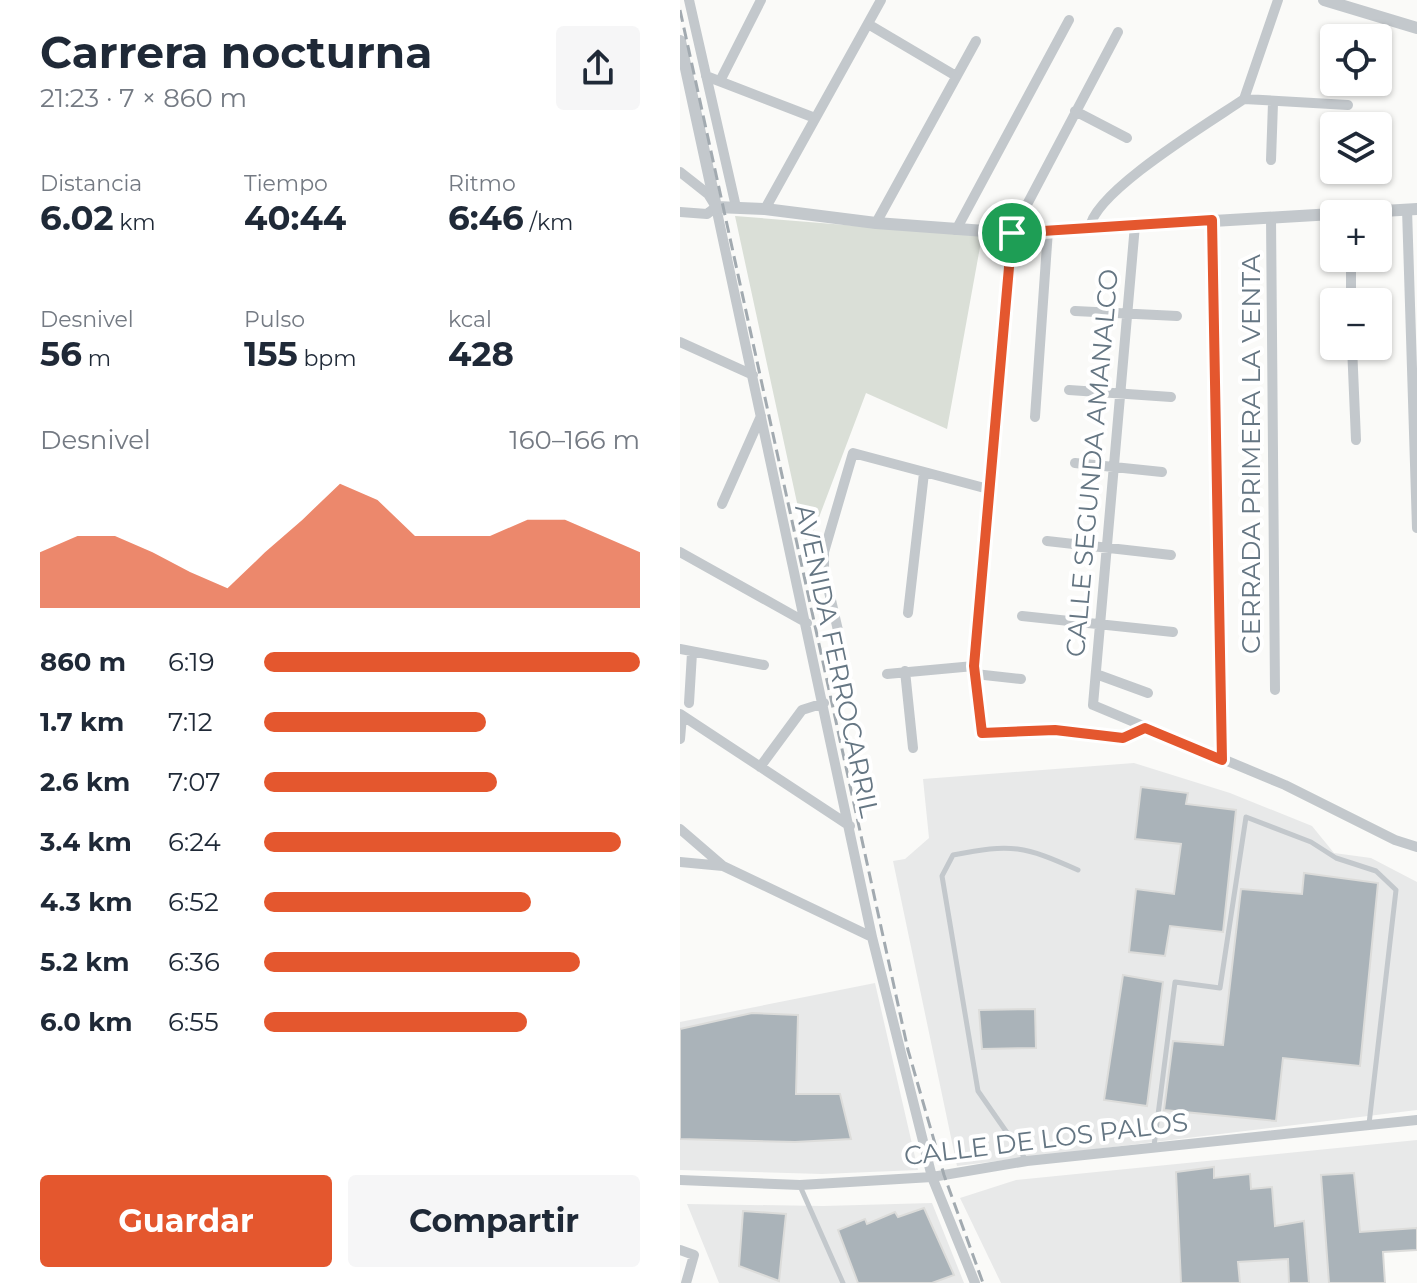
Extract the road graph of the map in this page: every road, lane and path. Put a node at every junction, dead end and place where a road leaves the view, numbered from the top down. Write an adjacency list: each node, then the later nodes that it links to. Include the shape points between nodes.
1 (689, 0): 12 (street)
2 (761, 0): 14 (street)
3 (881, 0): 7 (street)
4 (1278, 0): 15 (street)
5 (1331, 1): 8 (street)
6 (1069, 20): 35 (street)
7 (868, 24): 13 (street); 19 (street)
8 (1417, 28)
9 (1118, 32): 18 (street)
10 (680, 41): 23 (street, AVENIDA FERROCARRIL)
11 (976, 41): 13 (street)
12 (706, 76): 14 (street); 24 (street)
13 (956, 76): 32 (street)
14 (720, 81): 19 (street)
15 (1244, 99): 16 (street); 34 (street, via 1149,163 1095,210)
16 (1273, 103): 17 (street); 21 (street)
17 (1348, 105)
18 (1075, 111): 20 (street); 37 (street)
19 (815, 118): 25 (street)
20 (1127, 138)
21 (1271, 160)
22 (680, 172): 23 (street)
23 (716, 207): 24 (street); 28 (street, via 707,214); 43 (street, AVENIDA FERROCARRIL)
24 (736, 207): 25 (street)
25 (765, 209): 32 (street)
26 (1412, 209): 27 (street); 56 (street)
27 (1392, 210)
28 (680, 212)
29 (1320, 215): 30 (street)
30 (1271, 217): 31 (street); 75 (street, CERRADA PRIMERA LA VENTA)
31 (1212, 220): 33 (street); 83 (street)
32 (876, 223): 35 (street)
33 (1135, 225): 34 (street); 39 (street, CALLE SEGUNDA AMANALCO)
34 (1090, 228): 36 (street)
35 (956, 230): 37 (street)
36 (1048, 230): 37 (street); 48 (street)
37 (1012, 233): 54 (street)
38 (1075, 311): 39 (street)
39 (1127, 314): 40 (street); 45 (street, CALLE SEGUNDA AMANALCO)
40 (1177, 316)
41 (680, 342): 43 (street)
42 (1352, 360): 49 (street)
43 (753, 375): 47 (street, AVENIDA FERROCARRIL)
44 (1069, 390): 45 (street)
45 (1121, 393): 46 (street); 51 (street, CALLE SEGUNDA AMANALCO)
46 (1171, 397)
47 (761, 416): 55 (street); 63 (street, AVENIDA FERROCARRIL)
48 (1035, 417)
49 (1356, 440)
50 (1075, 463): 51 (street)
51 (1115, 468): 52 (street); 58 (street, CALLE SEGUNDA AMANALCO)
52 (1162, 472)
53 (924, 473): 54 (street); 61 (street); 66 (street, via 853,453 824,552)
54 (992, 490): 70 (street)
55 (722, 504)
56 (1417, 528)
57 (1047, 541): 58 (street)
58 (1106, 546): 60 (street); 64 (street, CALLE SEGUNDA AMANALCO)
59 (680, 552): 63 (street)
60 (1171, 555)
61 (908, 613)
62 (1022, 616): 64 (street)
63 (807, 623): 78 (street, AVENIDA FERROCARRIL)
64 (1101, 625): 65 (street); 73 (street, CALLE SEGUNDA AMANALCO)
65 (1173, 632)
66 (840, 639)
67 (680, 649): 68 (street)
68 (692, 653): 69 (street); 77 (street)
69 (764, 665)
70 (975, 670): 71 (street); 74 (street); 80 (street, via 982,733 1055,730 1123,738)
71 (905, 671): 72 (street); 82 (street)
72 (887, 674)
73 (1096, 674): 76 (street); 80 (street, CALLE SEGUNDA AMANALCO, via 1093,705)
74 (1021, 679)
75 (1275, 690)
76 (1148, 693)
77 (689, 703)
78 (824, 703): 84 (street, via 802,710); 85 (street, AVENIDA FERROCARRIL)
79 (681, 715): 81 (street); 84 (street)
80 (1145, 728): 83 (street)
81 (680, 739)
82 (913, 748)
83 (1222, 760): 87 (street)
84 (760, 767): 85 (street)
85 (850, 826): 91 (street, AVENIDA FERROCARRIL)
86 (680, 829): 89 (street)
87 (1417, 847)
88 (680, 862): 89 (street)
89 (723, 866): 91 (street)
90 (1078, 870): 95 (lane, via 1043,854 1002,845 953,855 942,876 978,1091)
91 (872, 937): 96 (street, AVENIDA FERROCARRIL)
92 (1417, 1120): 93 (street, CALLE DE LOS PALOS)
93 (1369, 1124): 94 (street, CALLE DE LOS PALOS); 94 (lane, via 1396,890 1376,871 1246,817 1220,988 1175,982)
94 (1154, 1147): 95 (street, CALLE DE LOS PALOS)
95 (1027, 1161): 96 (street, CALLE DE LOS PALOS)
96 (932, 1177): 98 (street, CALLE DE LOS PALOS); 102 (street, AVENIDA FERROCARRIL)
97 (680, 1180): 98 (street, CALLE DE LOS PALOS)
98 (800, 1185): 101 (lane)
99 (680, 1250): 100 (street, via 694,1255)
100 (686, 1283)
101 (843, 1283)
102 (975, 1283)

